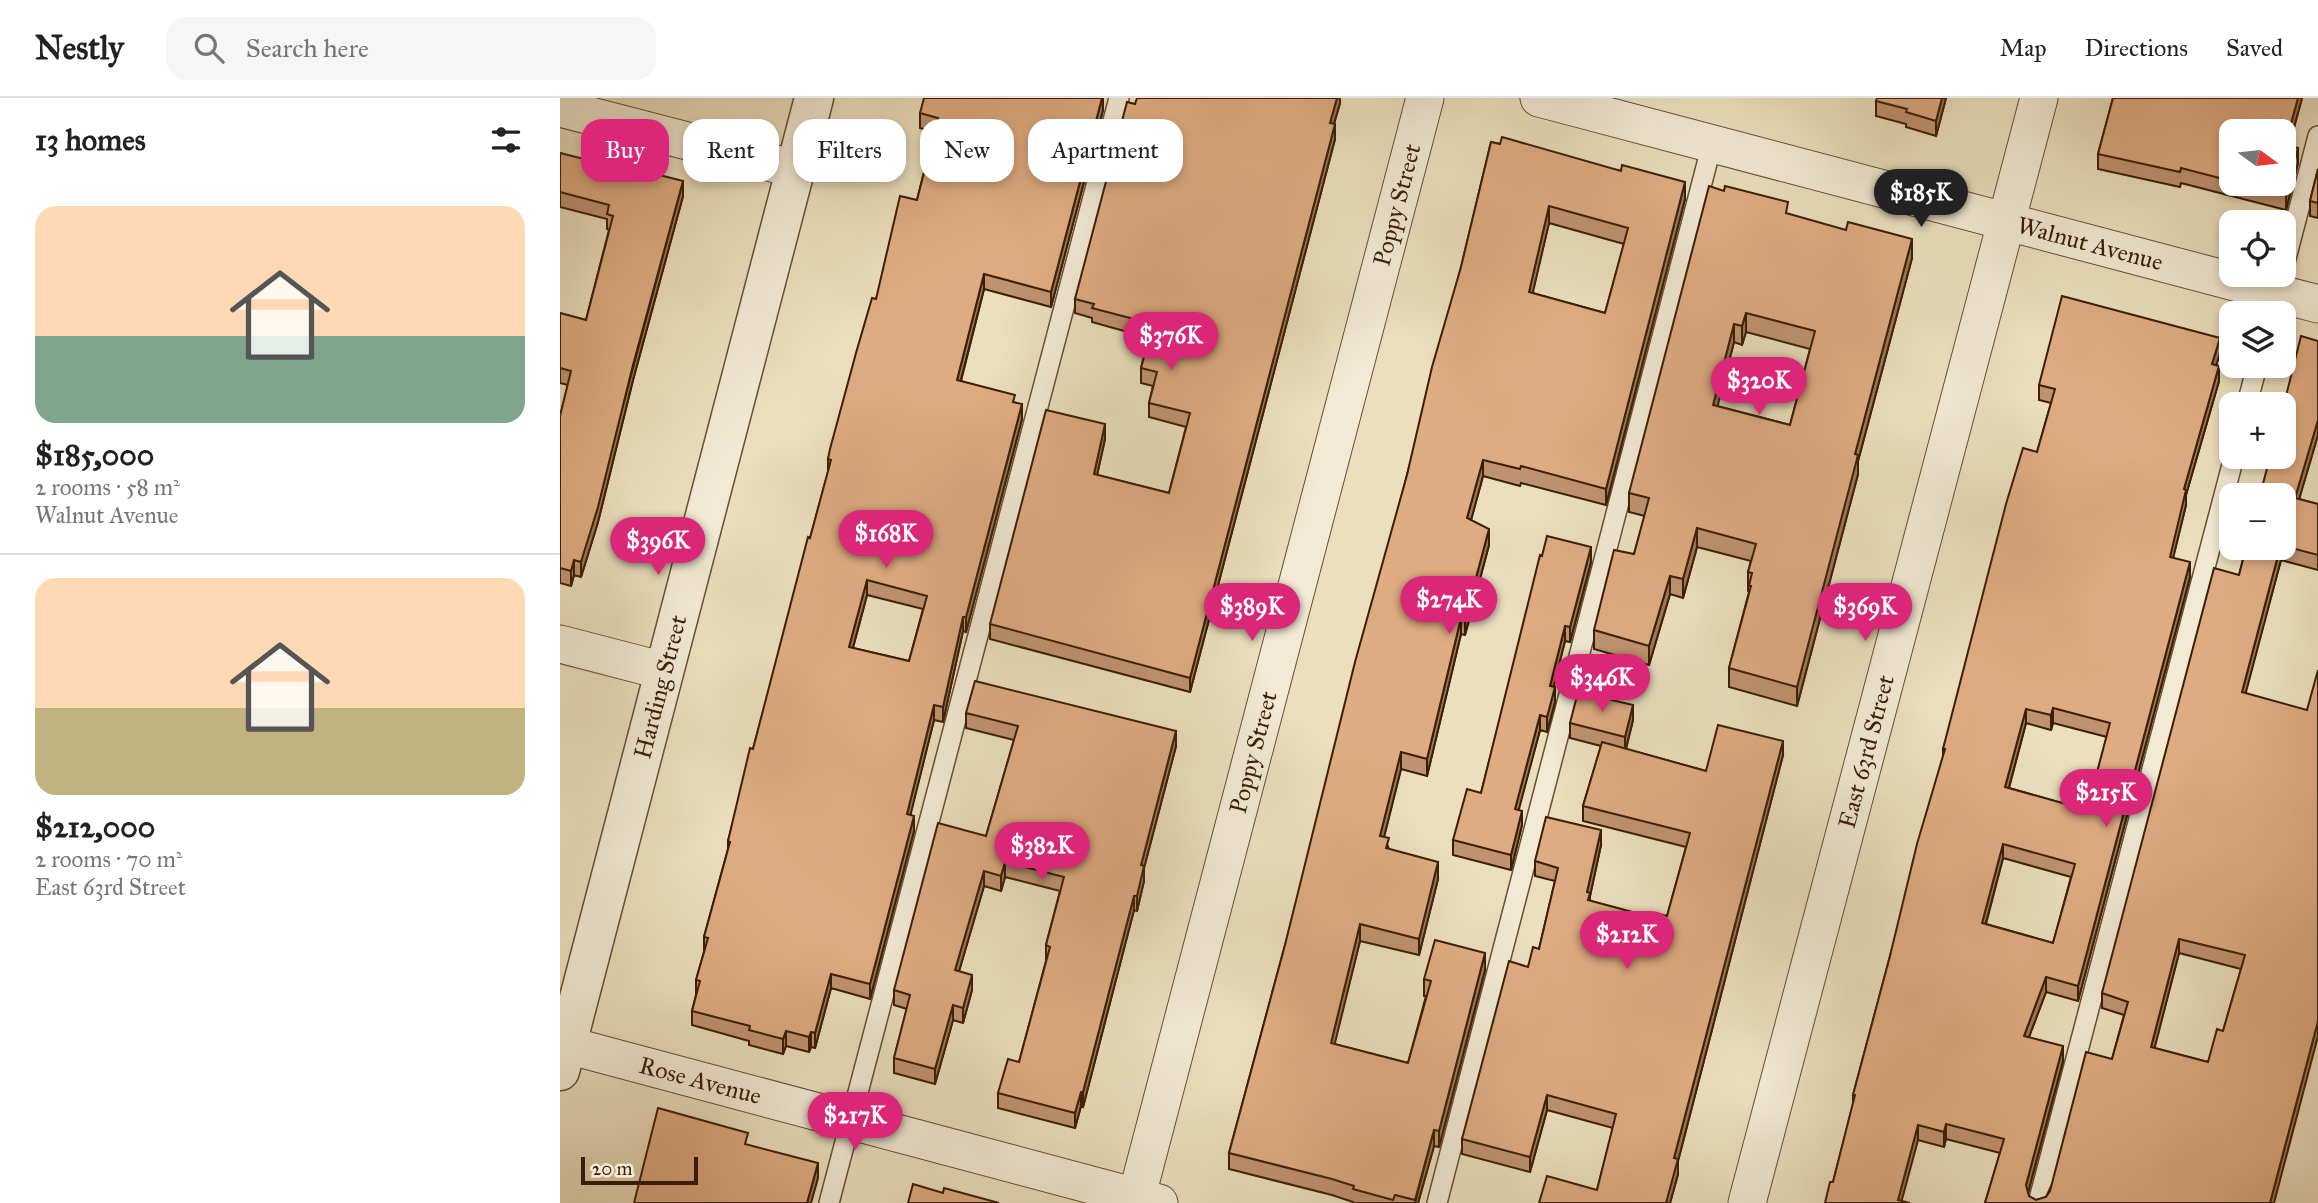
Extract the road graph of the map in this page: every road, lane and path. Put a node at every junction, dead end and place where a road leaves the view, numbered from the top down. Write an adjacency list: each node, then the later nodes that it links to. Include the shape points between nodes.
1 (814, 98): 7 (street, Harding Street)
2 (1119, 98): 21 (lane)
3 (1425, 98): 22 (street, Poppy Street)
4 (1539, 98): 9 (street, Walnut Avenue)
5 (2039, 98): 13 (street, East 63rd Street)
6 (560, 108): 10 (street)
7 (808, 119)
8 (2318, 135): 12 (lane)
9 (1712, 144): 13 (street, Walnut Avenue); 24 (lane)
10 (793, 168)
11 (793, 177): 19 (street, Harding Street)
12 (2296, 219)
13 (2007, 222): 14 (street, Walnut Avenue); 25 (street, East 63rd Street)
14 (2219, 273)
15 (2278, 287): 16 (street, Walnut Avenue)
16 (2318, 304)
17 (2231, 469): 26 (lane)
18 (560, 644): 19 (street)
19 (664, 671): 20 (street, Harding Street)
20 (564, 1058): 21 (street, Rose Avenue)
21 (850, 1121): 22 (street, Rose Avenue); 23 (lane)
22 (1143, 1201)
23 (829, 1203)
24 (1437, 1203)
25 (1747, 1203)
26 (2038, 1203)

